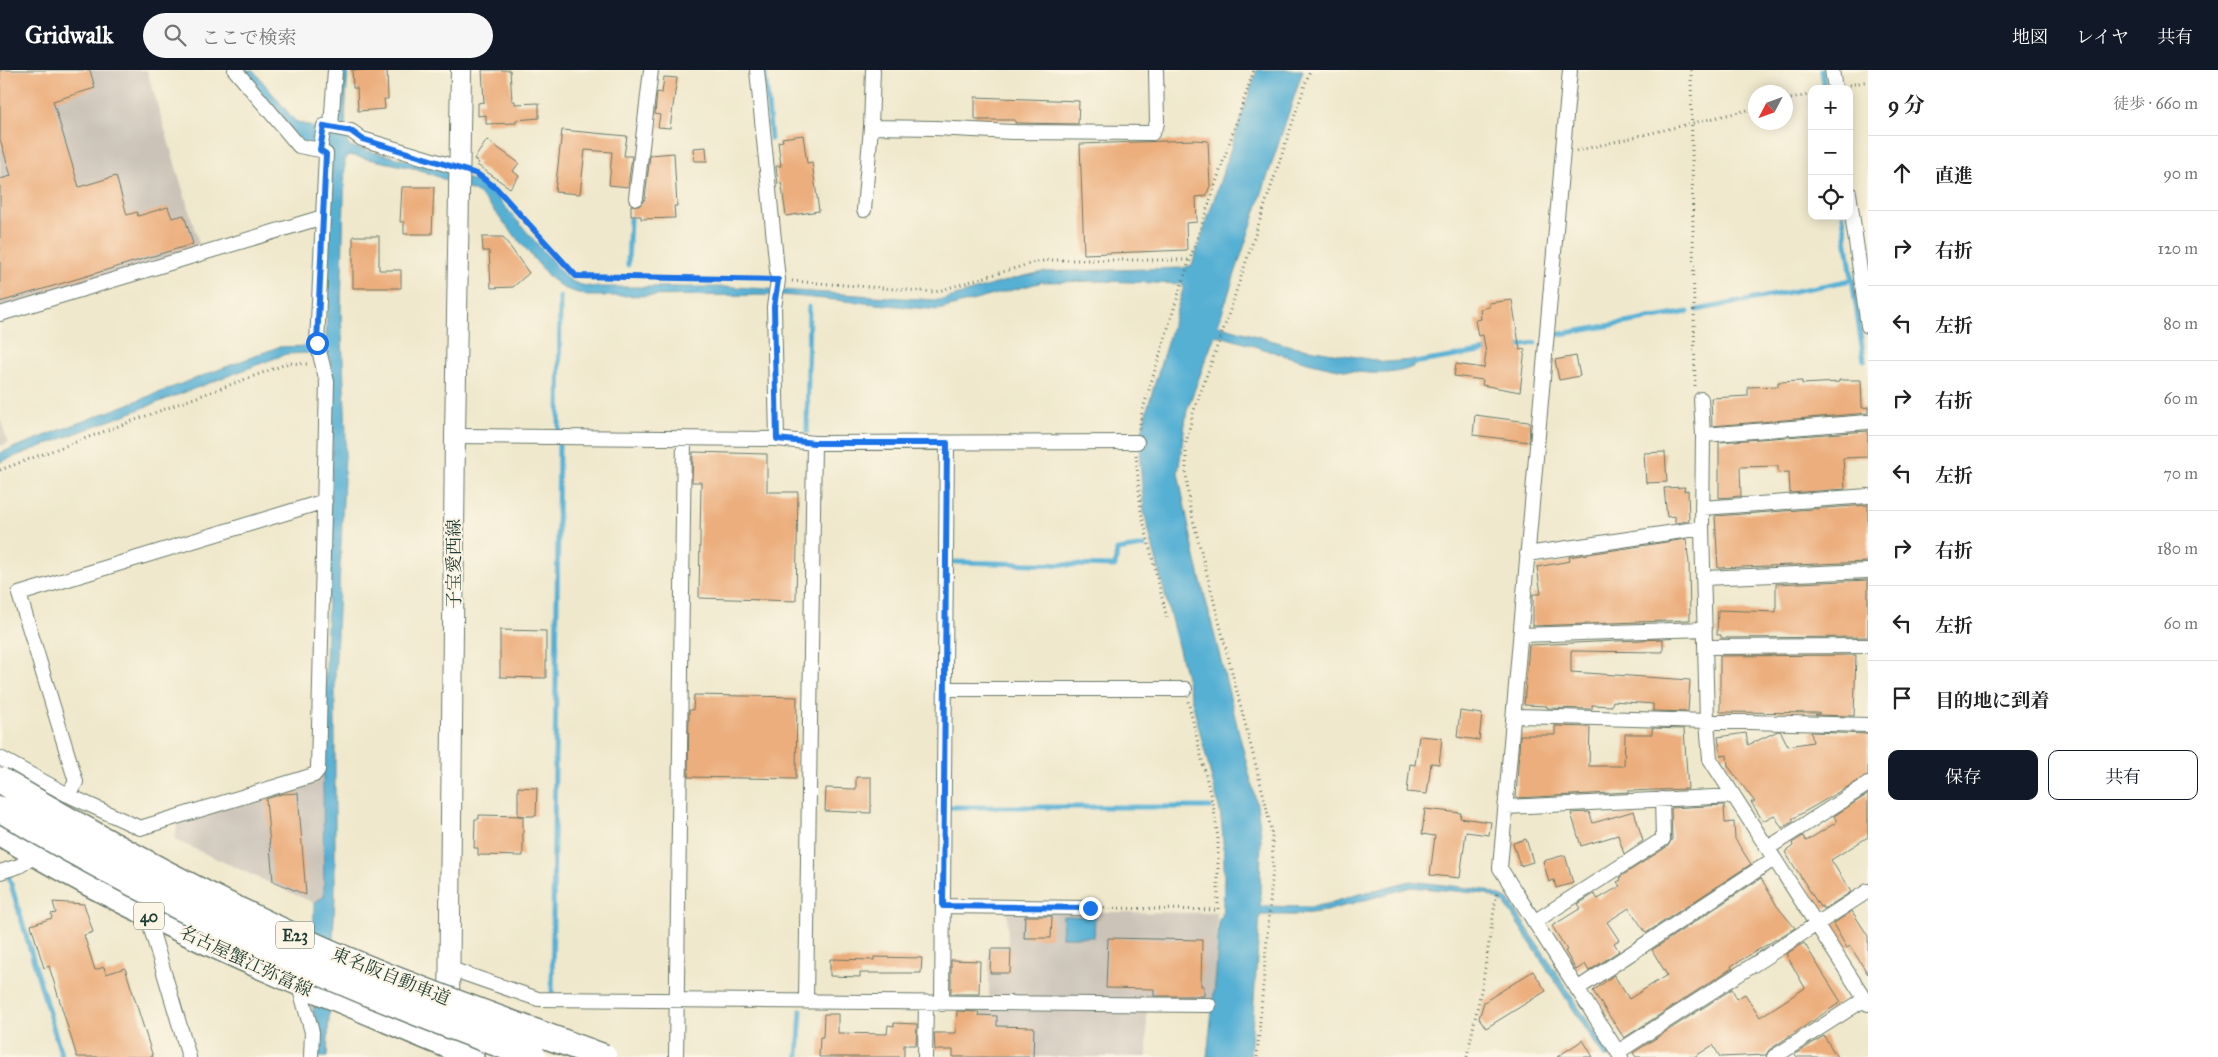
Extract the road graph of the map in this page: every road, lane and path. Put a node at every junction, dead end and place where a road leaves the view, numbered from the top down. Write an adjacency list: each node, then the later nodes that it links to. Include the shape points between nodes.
1 (236, 70): 20 (street, via 299,146)
2 (335, 70): 18 (street)
3 (461, 70): 22 (main road, 子宝愛西線)
4 (651, 70): 23 (street)
5 (757, 70): 28 (street)
6 (873, 70): 19 (street)
7 (1156, 70): 19 (street, via 1157,123 1152,134)
8 (1254, 70): 27 (path)
9 (1310, 70): 96 (path, via 1193,413 1186,443 1190,504 1271,828 1272,867)
10 (1570, 70): 21 (street)
11 (1691, 70): 17 (path)
12 (1832, 70): 13 (street)
13 (1834, 85)
14 (1808, 95): 15 (path)
15 (1793, 98)
16 (1748, 110): 17 (path)
17 (1692, 123): 21 (path); 32 (path, via 1695,397)
18 (328, 128): 20 (street); 22 (street, via 351,131 362,139)
19 (871, 128): 24 (street)
20 (320, 150): 25 (street, via 326,154)
21 (1562, 155): 46 (street)
22 (459, 168): 28 (path, via 477,174 496,188 576,276); 35 (main road, 子宝愛西線)
23 (636, 198)
24 (864, 210)
25 (323, 217): 29 (street); 31 (street, via 317,343)
26 (1853, 220): 30 (street)
27 (1189, 262): 28 (path, via 1051,260 935,292); 38 (path, via 1142,412)
28 (777, 282): 37 (street)
29 (0, 314)
30 (1868, 326)
31 (323, 365): 41 (path, via 289,363); 43 (street, via 327,382)
32 (1701, 399): 34 (street)
33 (1868, 422): 34 (street)
34 (1703, 435): 44 (street)
35 (454, 436): 36 (street); 78 (main road, 子宝愛西線)
36 (684, 438): 37 (street); 82 (street)
37 (777, 439): 39 (street)
38 (1137, 442): 40 (street); 49 (path, via 1141,512)
39 (814, 443): 40 (street); 81 (street)
40 (947, 443): 55 (street)
41 (0, 470)
42 (1868, 496): 44 (street)
43 (325, 502): 62 (street, via 19,594 76,782); 62 (street, via 318,770 314,775 140,828)
44 (1702, 508): 45 (street)
45 (1702, 528): 46 (street); 48 (street)
46 (1527, 554): 51 (street)
47 (1868, 571): 48 (street)
48 (1704, 578): 50 (street)
49 (1167, 618)
50 (1705, 629): 51 (street); 53 (street)
51 (1521, 635): 56 (street)
52 (1868, 646): 53 (street)
53 (1705, 647): 57 (street)
54 (1185, 688): 55 (street); 74 (path, via 1214,810 1218,838 1218,910)
55 (945, 689): 73 (street)
56 (1514, 716): 57 (street); 65 (street)
57 (1707, 721): 58 (street); 63 (street, via 1710,759)
58 (1868, 725)
59 (0, 758): 62 (street)
60 (0, 780): 93 (highway, 東名阪自動車道 / E23, bridge, via 180,881 342,957)
61 (1868, 784): 68 (street)
62 (68, 795)
63 (1734, 796): 64 (street); 68 (street)
64 (1662, 799): 65 (street); 76 (street, via 1663,839)
65 (1506, 807): 76 (street, via 1500,868)
66 (0, 809): 92 (highway, 東名阪自動車道 / E23, bridge, via 170,902 336,980)
67 (0, 835): 69 (main road, 名古屋蟹江弥富線 / 40)
68 (1771, 853): 77 (street); 80 (street)
69 (36, 856): 70 (street); 75 (main road, 名古屋蟹江弥富線 / 40)
70 (0, 872)
71 (1868, 891): 77 (street)
72 (1496, 892): 97 (path, via 1483,981)
73 (943, 906): 74 (street); 85 (street)
74 (1090, 908)
75 (148, 915): 79 (main road, 名古屋蟹江弥富線 / 40); 89 (street)
76 (1534, 922): 80 (street)
77 (1817, 924): 83 (street); 88 (street)
78 (451, 968): 82 (street, via 538,999); 87 (main road, 子宝愛西線)
79 (301, 987): 87 (main road, 名古屋蟹江弥富線 / 40); 90 (street, via 312,1032)
80 (1577, 989): 88 (street)
81 (806, 1000): 82 (street); 84 (street)
82 (677, 1001): 94 (street)
83 (1866, 1002): 98 (street)
84 (926, 1004): 85 (street); 95 (street)
85 (942, 1004): 86 (street)
86 (1209, 1005)
87 (447, 1052): 91 (main road, 名古屋蟹江弥富線 / 40)
88 (1620, 1055)
89 (189, 1057)
90 (311, 1057)
91 (473, 1057)
92 (534, 1057)
93 (604, 1057)
94 (676, 1057)
95 (925, 1057)
96 (1257, 1057)
97 (1467, 1057)
98 (1774, 1057)

